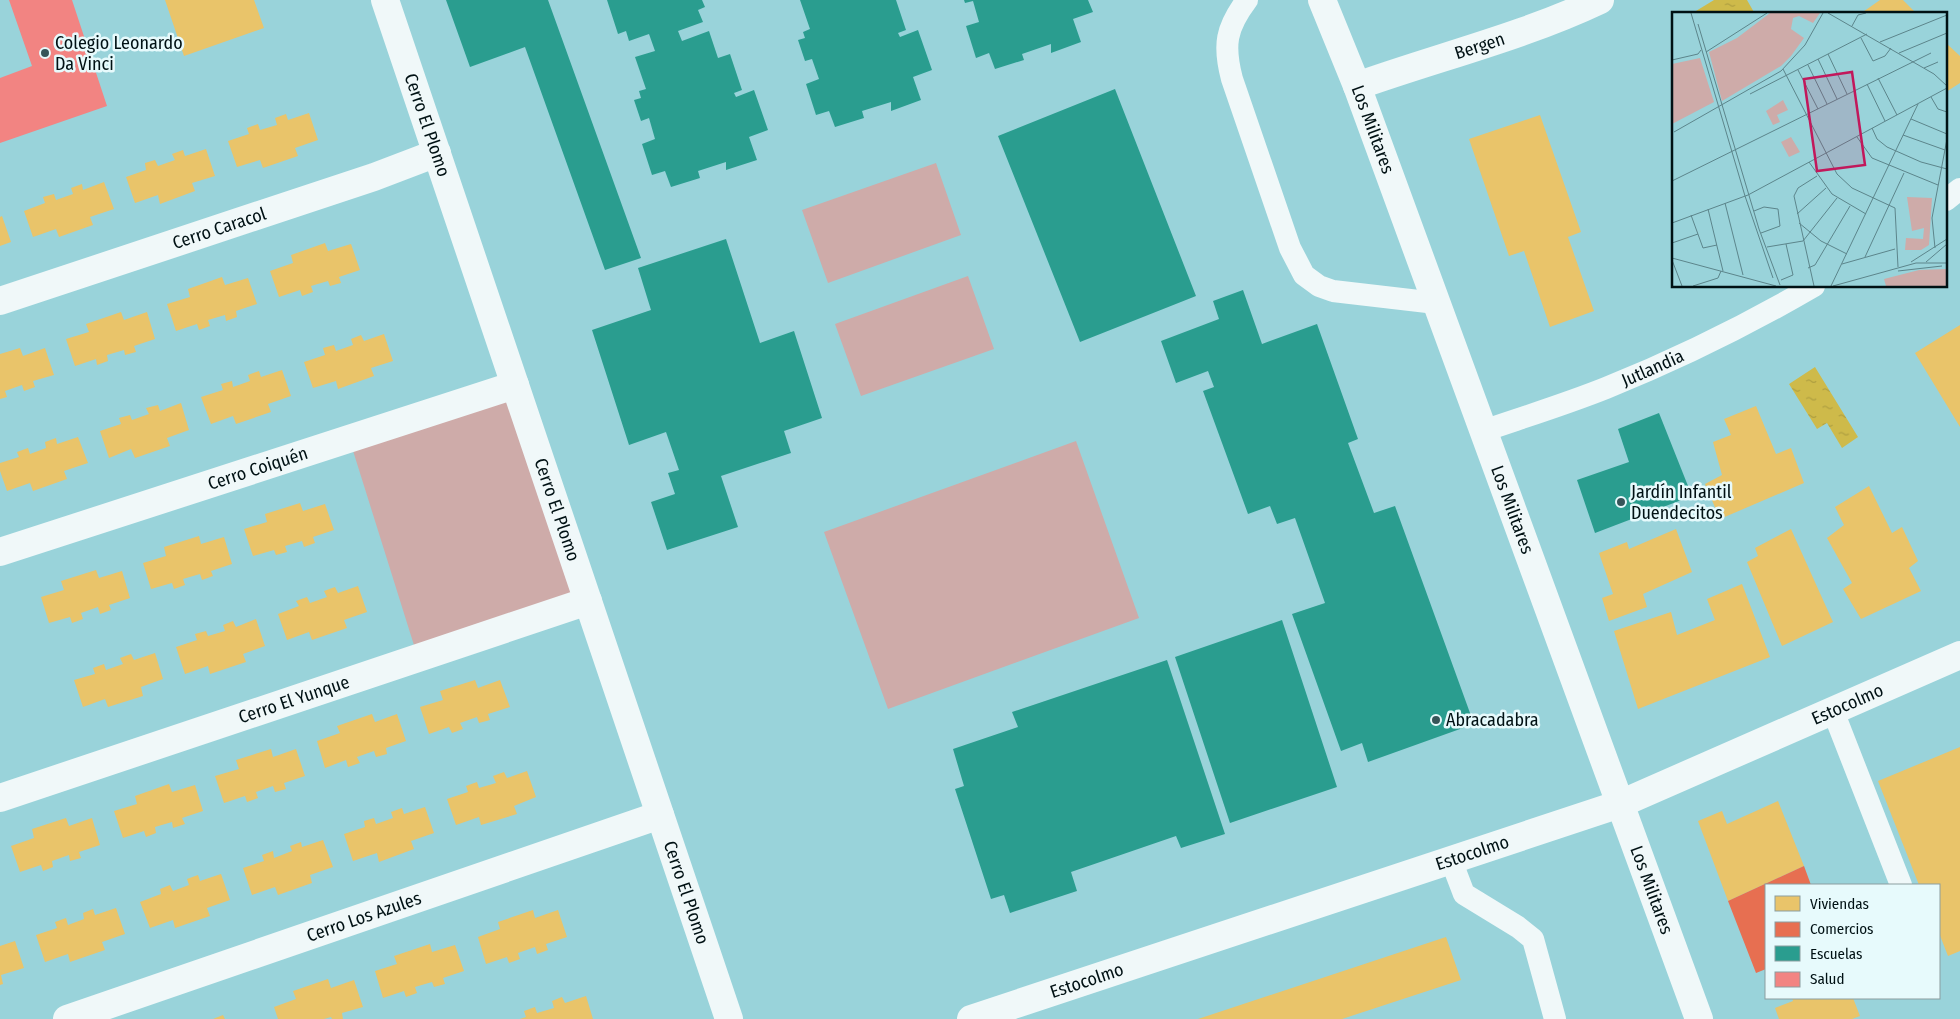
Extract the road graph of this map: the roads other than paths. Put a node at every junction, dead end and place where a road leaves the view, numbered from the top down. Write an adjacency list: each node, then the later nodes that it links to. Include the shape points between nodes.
1 (385, 0): 6 (street, Cerro El Plomo)
2 (1247, 0): 11 (lane, via 1237,14 1227,40 1226,58 1290,248 1304,275 1333,292)
3 (1322, 0): 5 (street, Los Militares)
4 (1600, 0): 5 (street, Bergen, via 1530,29)
5 (1358, 86): 11 (street, Los Militares)
6 (437, 152): 10 (street, Cerro Caracol, via 374,177); 12 (street, Cerro El Plomo)
7 (1960, 190): 8 (lane)
8 (1948, 199)
9 (1811, 288): 13 (lane, Jutlandia, via 1684,354 1604,389)
10 (0, 301)
11 (1436, 303): 13 (street, Los Militares)
12 (515, 385): 14 (street, Cerro Coiquén); 15 (street, Cerro El Plomo)
13 (1484, 431): 19 (street, Los Militares)
14 (0, 552)
15 (588, 601): 18 (street, Cerro El Yunque); 20 (street, Cerro El Plomo)
16 (1960, 654): 17 (street, Estocolmo)
17 (1833, 711): 19 (street, Estocolmo); 22 (lane)
18 (0, 798)
19 (1620, 804): 21 (street, Estocolmo); 27 (street, Los Militares)
20 (660, 815): 23 (street, Cerro Los Azules); 24 (street, Cerro El Plomo)
21 (1451, 860): 25 (street, Estocolmo); 26 (lane, via 1464,894 1533,939)
22 (1901, 884)
23 (67, 1019)
24 (729, 1019)
25 (971, 1019)
26 (1555, 1019)
27 (1699, 1019)

